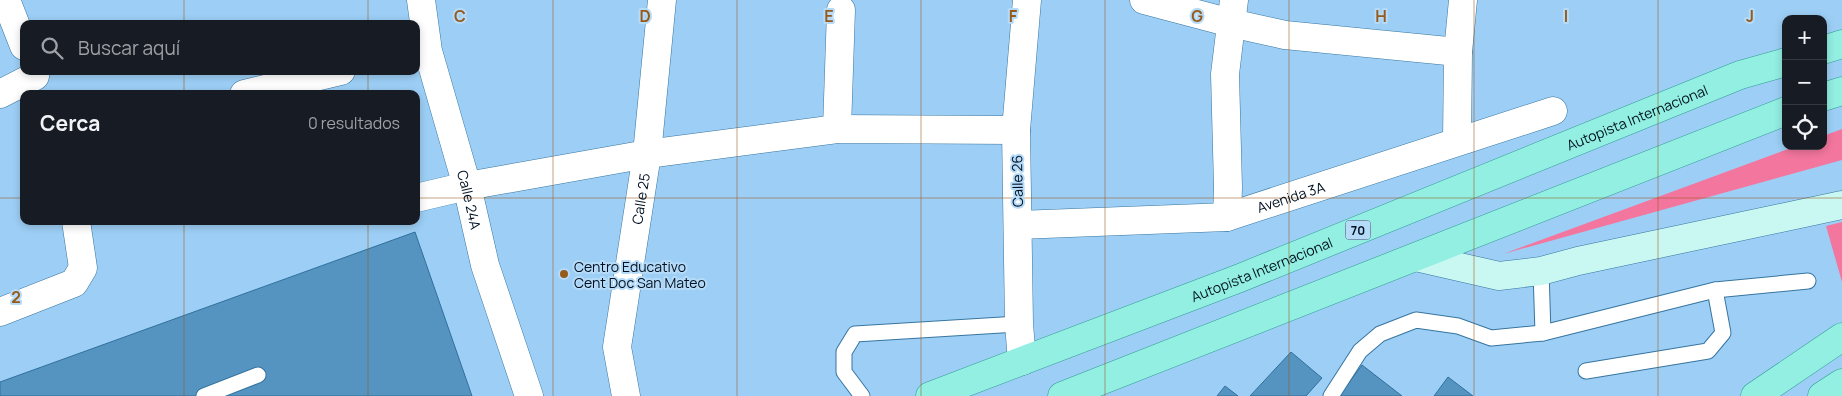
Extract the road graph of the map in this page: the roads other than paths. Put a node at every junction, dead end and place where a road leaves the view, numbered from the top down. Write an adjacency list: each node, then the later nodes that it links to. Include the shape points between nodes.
1 (6, 0): 9 (street)
2 (421, 0): 13 (street, Calle 24A)
3 (662, 0): 26 (street, Calle 25)
4 (1027, 0): 24 (street, Calle 26)
5 (1144, 0): 8 (street)
6 (1463, 0): 12 (street)
7 (841, 10): 23 (street)
8 (1232, 11): 12 (street, via 1285,35); 30 (street, via 1225,74)
9 (20, 36)
10 (1842, 44): 11 (main road)
11 (1827, 49)
12 (1458, 52): 25 (street)
13 (422, 53): 27 (street, Calle 24A)
14 (1782, 63): 41 (main road, Autopista Internacional / 70, via 1740,75 1240,278)
15 (324, 75): 17 (street)
16 (37, 80): 19 (street)
17 (261, 90)
18 (1842, 91): 20 (main road)
19 (0, 94)
20 (1827, 96)
21 (1553, 111): 25 (street, Avenida 3A)
22 (1782, 113): 33 (main road)
23 (837, 129): 24 (street); 26 (street)
24 (1016, 130): 32 (street, Calle 26)
25 (1457, 141): 30 (street, Avenida 3A)
26 (647, 154): 27 (street); 47 (street, Calle 25, via 617,348)
27 (467, 186): 28 (street); 46 (street, Calle 24A, via 485,265)
28 (420, 197)
29 (1842, 205): 34 (street)
30 (1227, 217): 32 (street, Avenida 3A)
31 (77, 225): 37 (street, via 83,268 74,283)
32 (1018, 225): 38 (street, Calle 26)
33 (1416, 257): 34 (street, via 1499,276); 50 (main road)
34 (1541, 271): 39 (lane)
35 (1808, 281): 36 (lane)
36 (1715, 290): 39 (lane); 42 (lane, via 1723,333 1708,351)
37 (0, 312)
38 (1019, 324): 41 (street, Calle 26); 48 (lane, via 855,334 844,352 844,372)
39 (1543, 334): 51 (lane, via 1492,338 1458,326 1416,320 1380,334 1360,351)
40 (1842, 338): 52 (main road)
41 (1022, 361): 49 (main road, Autopista Internacional / 70)
42 (1586, 371)
43 (258, 375): 45 (lane)
44 (1842, 383): 53 (main road)
45 (204, 396)
46 (529, 396)
47 (626, 396)
48 (862, 396)
49 (930, 396)
50 (1062, 396)
51 (1331, 396)
52 (1755, 396)
53 (1822, 396)

